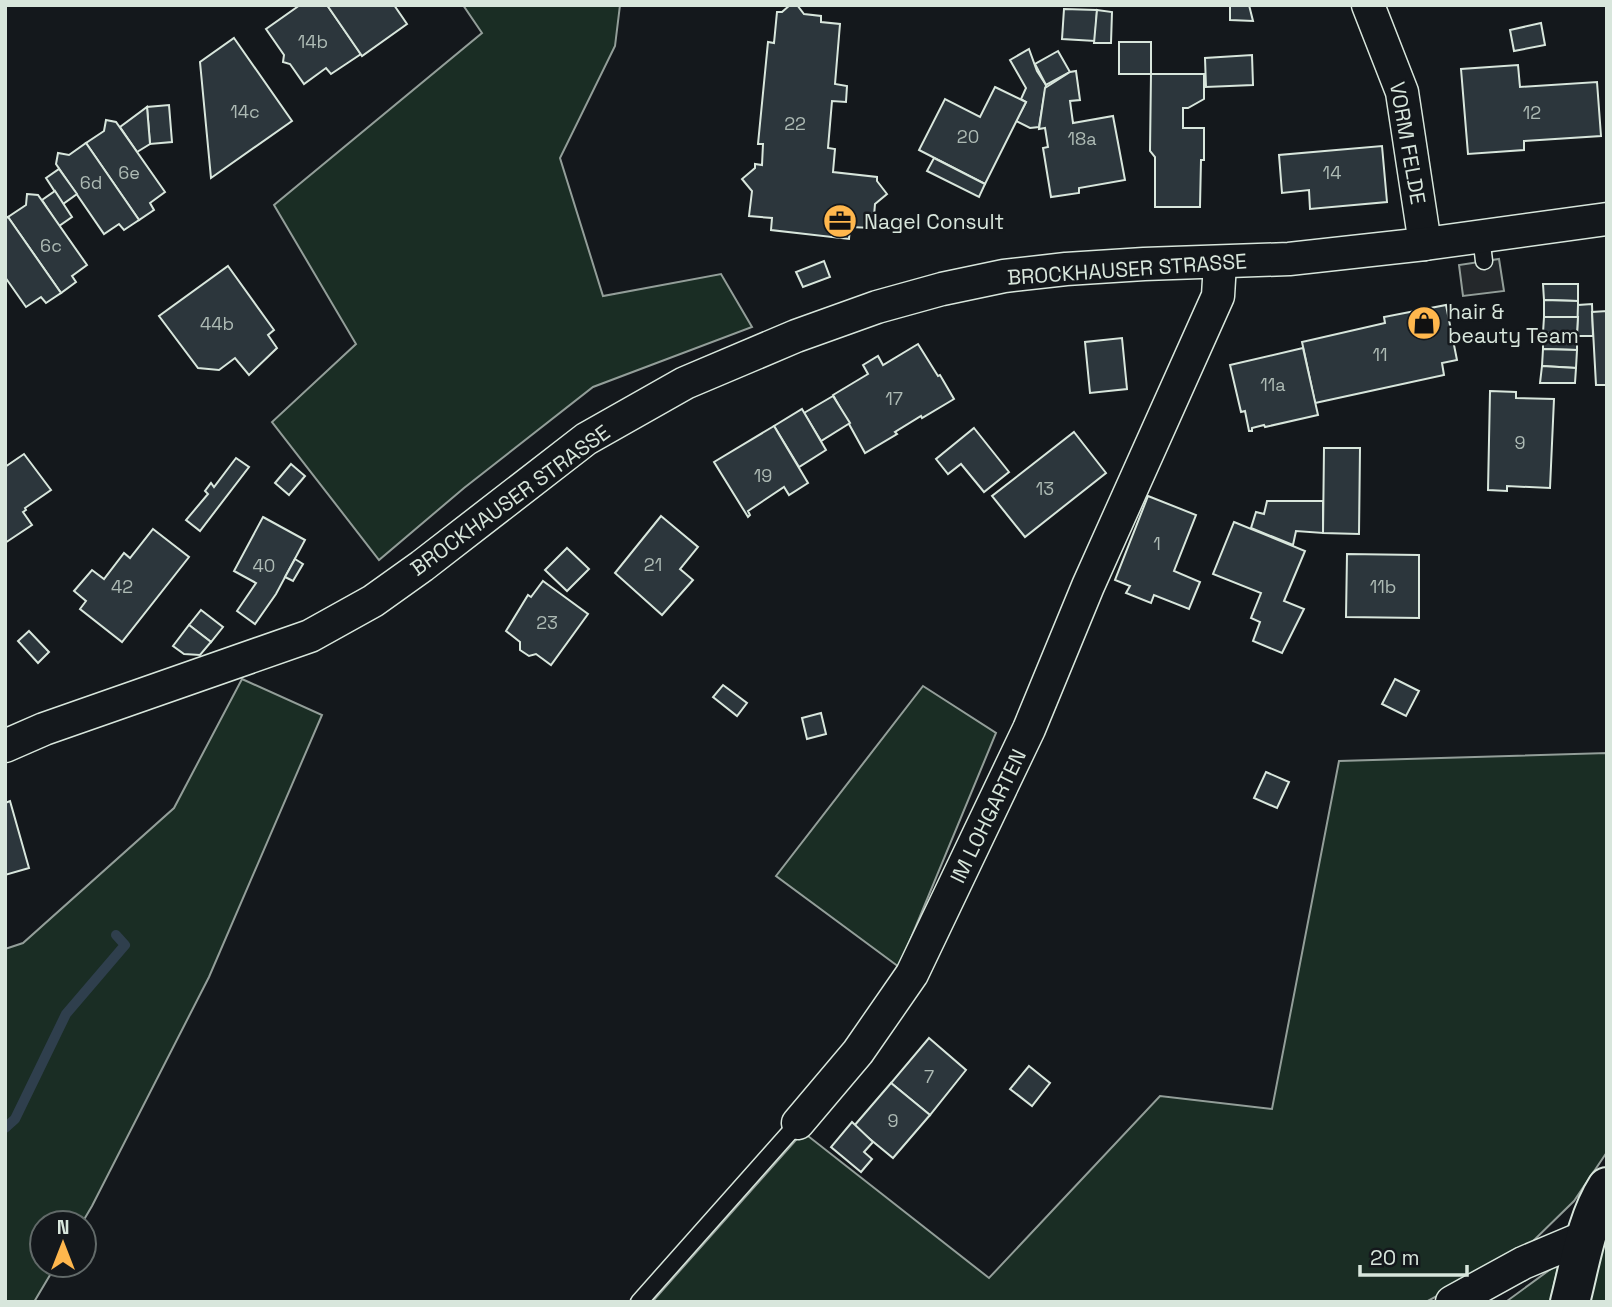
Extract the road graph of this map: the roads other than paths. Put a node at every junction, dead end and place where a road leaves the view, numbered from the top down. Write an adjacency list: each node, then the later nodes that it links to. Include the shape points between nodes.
1 (1368, 5): 3 (street, VORM FELDE, via 1402,92)
2 (1607, 219): 3 (street, BROCKHAUSER STRASSE, via 1483,249)
3 (1425, 244): 4 (street, BROCKHAUSER STRASSE)
4 (1220, 263): 5 (street, BROCKHAUSER STRASSE, via 1004,276 877,307 796,336 685,383 586,439 373,601 310,636 44,729); 6 (street, IM LOHGARTEN, via 1218,296 1088,586 1030,729 912,974 858,1052)
5 (5, 747)
6 (798, 1123): 9 (lane, IM LOHGARTEN)
7 (1607, 1187): 8 (main road)
8 (1587, 1236): 10 (street, via 1523,1263); 11 (main road)
9 (639, 1302)
10 (1452, 1302)
11 (1570, 1302)

